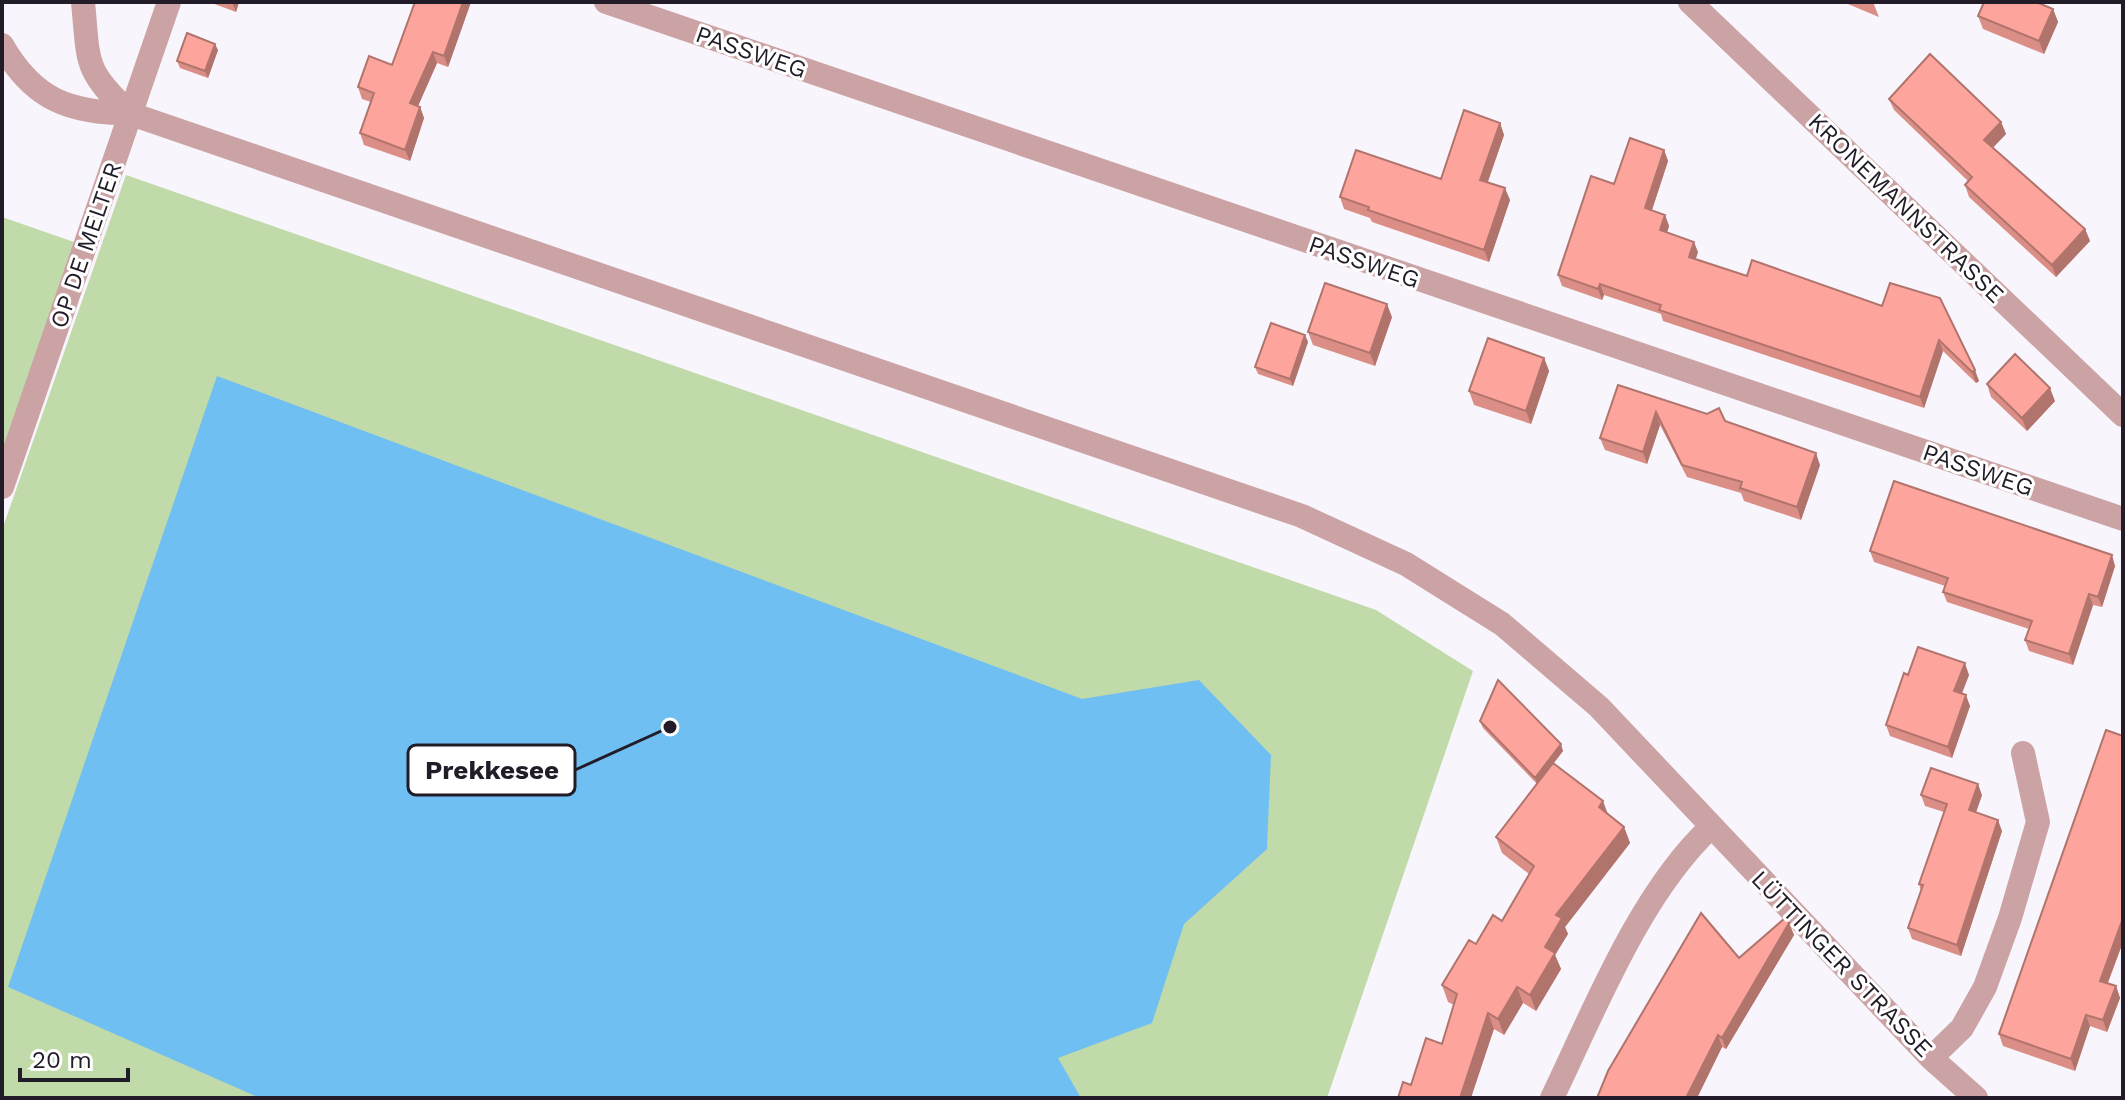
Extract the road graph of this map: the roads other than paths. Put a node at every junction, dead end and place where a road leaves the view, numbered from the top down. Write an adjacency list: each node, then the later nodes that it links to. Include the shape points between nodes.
1 (83, 2): 6 (street, via 85,47 99,85)
2 (169, 2): 6 (street, OP DE MELTER)
3 (606, 2): 9 (street, PASSWEG)
4 (1690, 2): 7 (street, KRONEMANNSTRASSE)
5 (2, 45): 6 (street, via 17,72 47,98 89,113)
6 (131, 114): 8 (street, OP DE MELTER); 11 (street, LÜTTINGER STRASSE, via 1302,516 1406,564 1502,624 1599,707)
7 (2123, 415)
8 (2, 487)
9 (2123, 519)
10 (2023, 753): 12 (street, via 2038,822 2010,918 1985,987 1962,1028)
11 (1711, 827): 12 (street, LÜTTINGER STRASSE); 13 (street, via 1684,853 1653,901)
12 (1931, 1058): 14 (street, LÜTTINGER STRASSE)
13 (1552, 1098)
14 (1976, 1098)

